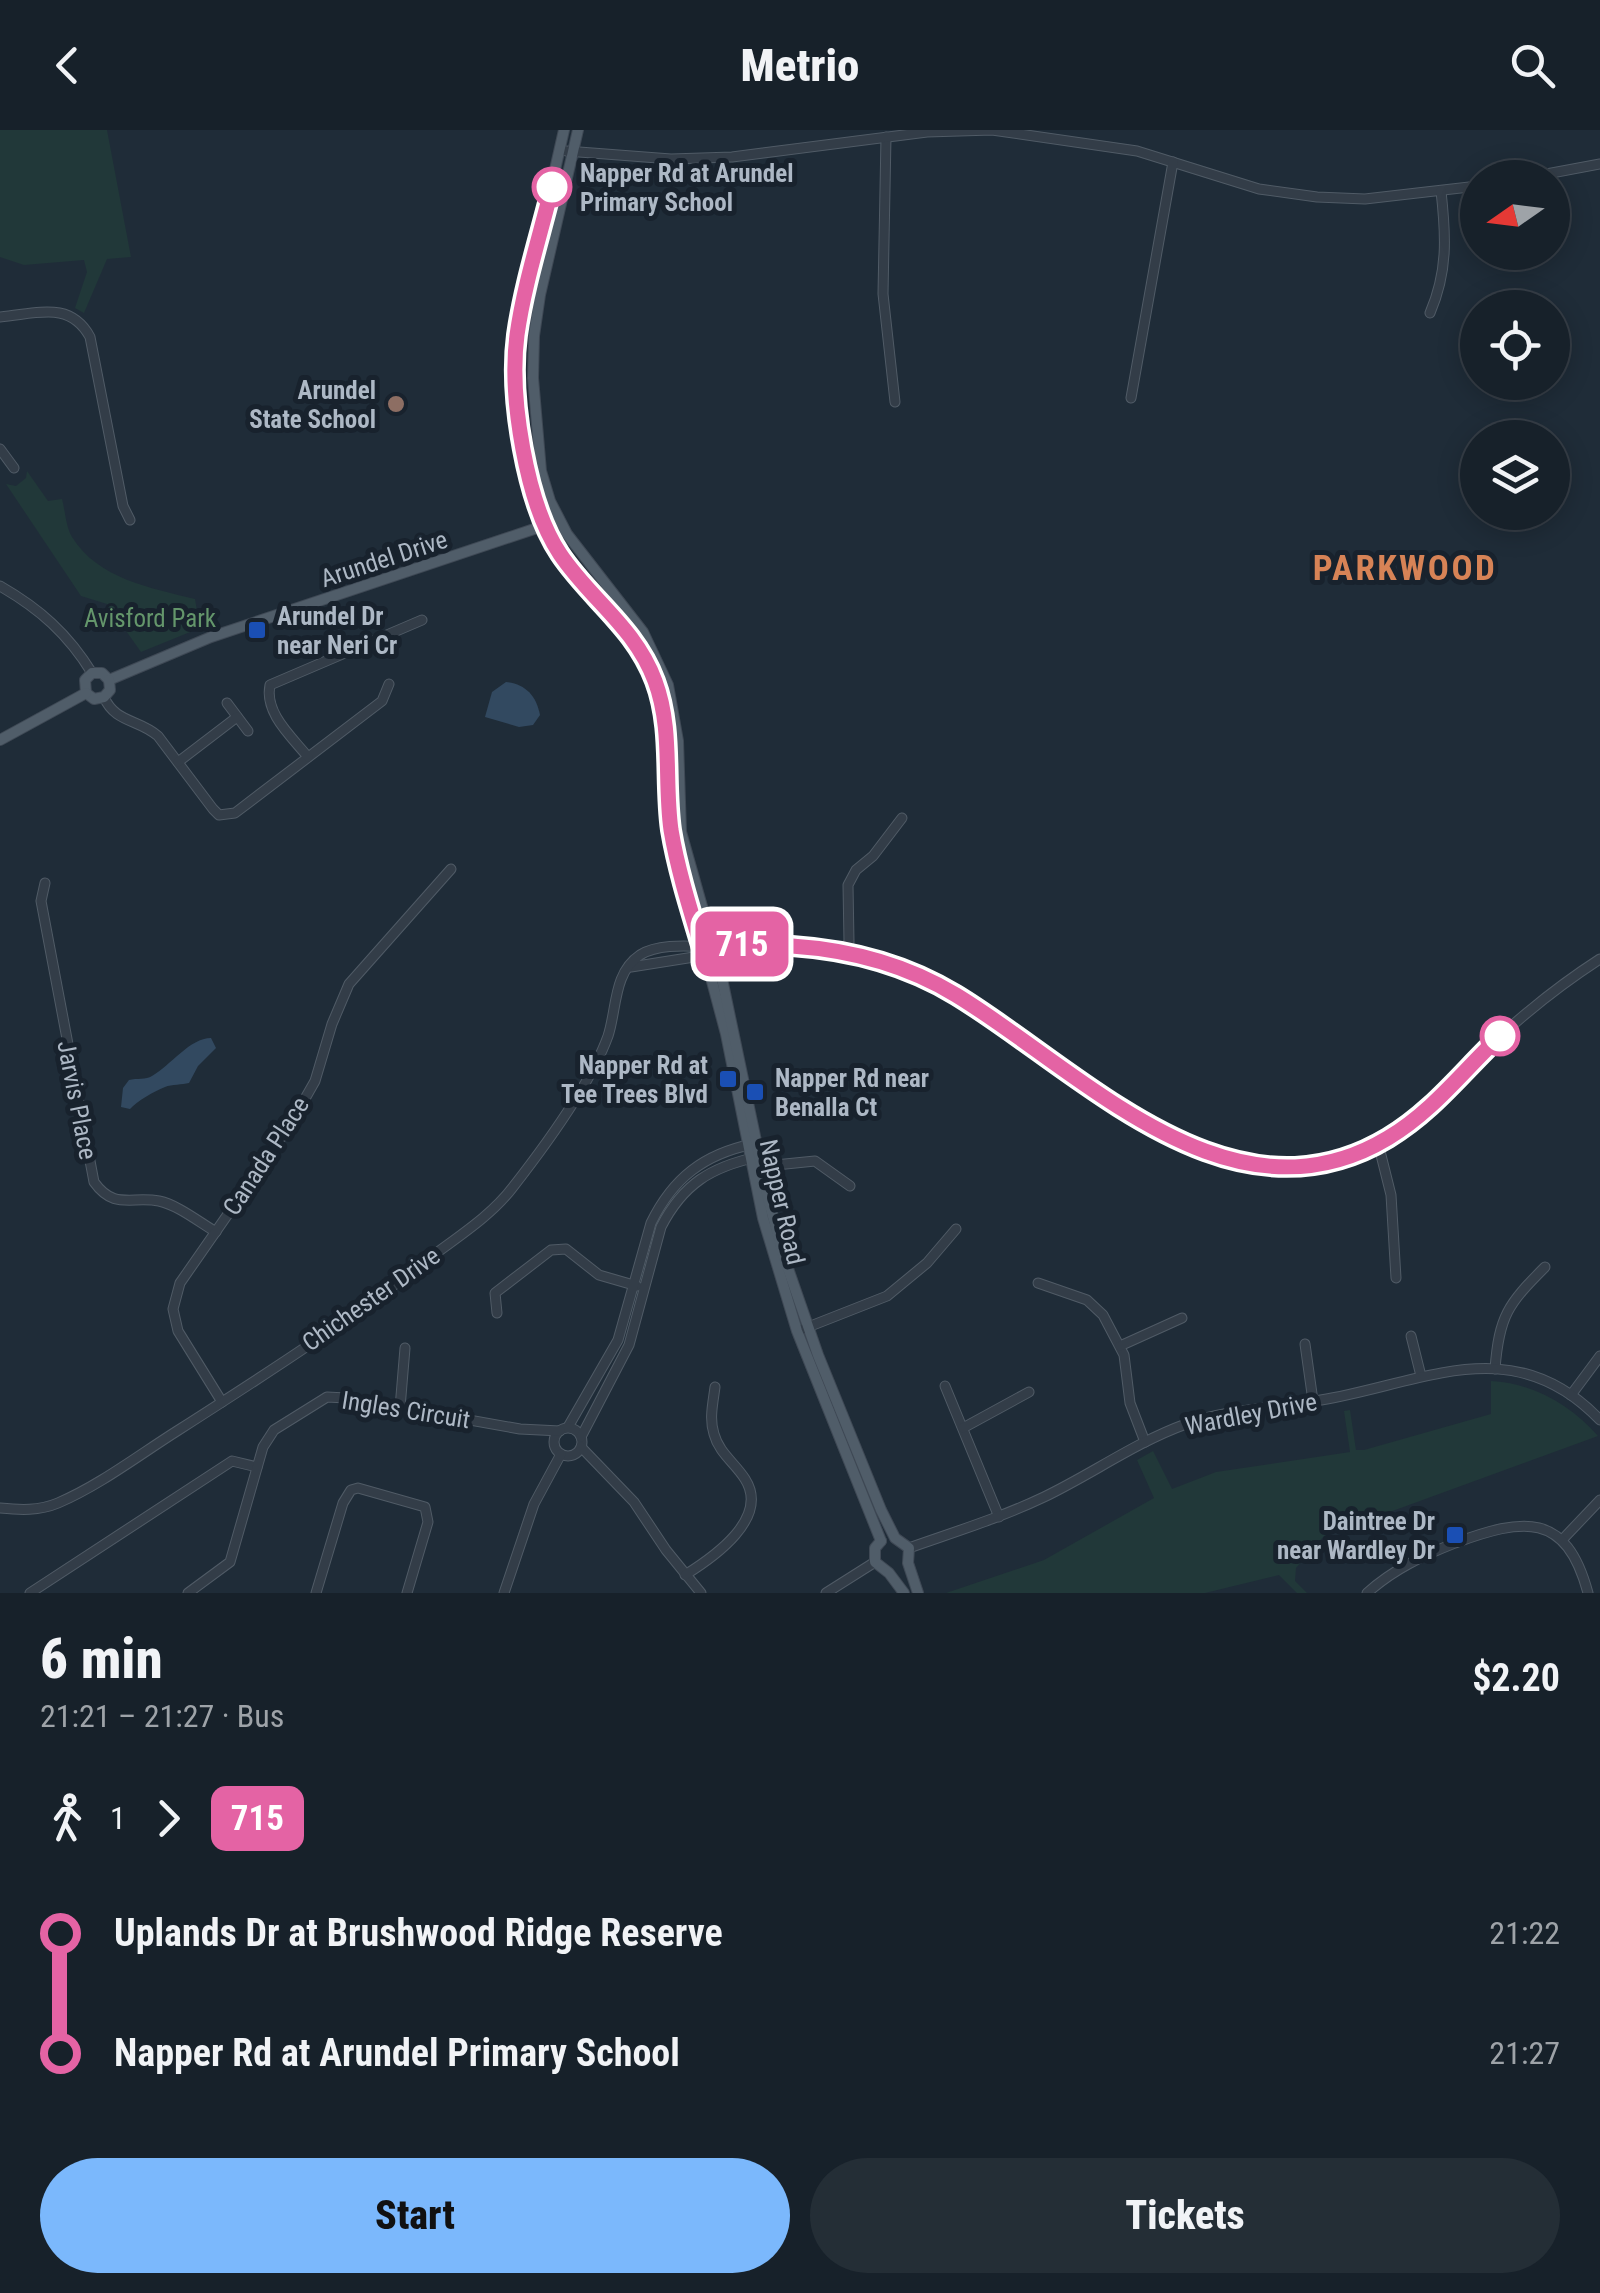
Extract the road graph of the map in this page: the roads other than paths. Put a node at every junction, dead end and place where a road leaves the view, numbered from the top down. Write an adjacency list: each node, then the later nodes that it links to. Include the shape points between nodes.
1 (564, 130): 4 (main road, Napper Road)
2 (578, 130): 5 (main road, Napper Road)
3 (886, 137): 5 (street, via 732,157); 6 (street, via 992,130); 14 (street, via 883,294)
4 (561, 151): 5 (street); 19 (main road, Napper Road, via 517,337 524,455)
5 (574, 152): 18 (main road, Napper Road, via 533,351 541,469)
6 (1174, 162): 10 (street, via 1259,189 1317,197); 13 (street)
7 (1600, 164): 8 (street)
8 (1570, 170)
9 (1460, 189): 10 (street)
10 (1441, 192): 11 (street, via 1447,242)
11 (1430, 314)
12 (0, 317): 17 (street, via 67,313 81,320)
13 (1131, 398)
14 (894, 402)
15 (0, 449): 16 (street)
16 (14, 468)
17 (130, 520)
18 (560, 520): 19 (main road, Arundel Drive); 35 (main road, Napper Road, via 643,632 668,685 678,741 681,832)
19 (544, 526): 23 (main road, Arundel Drive, via 211,637); 38 (main road, Napper Road, via 639,648 656,683 666,725 672,831)
20 (0, 586): 22 (street, via 47,616)
21 (422, 620): 31 (street, via 270,685 274,713)
22 (92, 674): 23 (main road); 25 (main road)
23 (109, 680): 26 (main road)
24 (389, 684): 31 (street, via 382,700)
25 (86, 693): 26 (main road); 30 (main road)
26 (104, 697): 32 (street, via 109,710 149,728)
27 (227, 702): 28 (street)
28 (237, 716): 29 (street); 32 (street)
29 (248, 731)
30 (0, 740)
31 (308, 757): 32 (street, via 227,816 219,816)
32 (178, 762)
33 (902, 818): 39 (street, via 848,885)
34 (451, 869): 46 (street, Canada Place, via 349,984 315,1081)
35 (692, 875): 37 (street, via 714,931); 38 (main road, Napper Road)
36 (44, 883): 46 (street, Jarvis Place, via 40,901 94,1182 116,1200 162,1201)
37 (744, 944): 38 (street, Chichester Drive); 39 (street, Chichester Drive); 41 (street, via 731,952)
38 (706, 949): 41 (main road, Napper Road); 43 (main road, Napper Road); 65 (street, Chichester Drive, via 628,967 597,1061 511,1190 483,1217)
39 (844, 950): 42 (street, Chichester Drive, via 956,995 1160,1132 1209,1154 1294,1165)
40 (1600, 959): 42 (street, Chichester Drive, via 1528,1011 1436,1104)
41 (721, 974): 43 (main road, Napper Road)
42 (1378, 1143): 48 (street, via 1392,1195)
43 (755, 1156): 44 (street, via 821,1164); 50 (street, via 720,1166 686,1191 661,1228); 53 (main road, Napper Road)
44 (850, 1186)
45 (956, 1229): 53 (street, via 887,1296)
46 (216, 1232): 65 (street, Canada Place, via 180,1284 173,1309 178,1331)
47 (1544, 1267): 59 (street, via 1498,1329)
48 (1396, 1278)
49 (1038, 1284): 56 (street, via 1087,1300)
50 (639, 1286): 51 (street, via 599,1275 566,1249 551,1250 495,1292); 70 (street, via 618,1340); 71 (street, via 628,1345)
51 (497, 1313)
52 (1182, 1318): 56 (street)
53 (803, 1328): 78 (main road, Napper Road); 80 (main road, Napper Road)
54 (1411, 1336): 60 (street)
55 (1305, 1344): 66 (street)
56 (1120, 1346): 72 (street)
57 (405, 1348): 67 (street)
58 (1600, 1356): 64 (street)
59 (1496, 1368): 60 (street, Wardley Drive); 64 (street, Wardley Drive, via 1540,1377)
60 (1421, 1376): 66 (street, Wardley Drive)
61 (945, 1386): 69 (street)
62 (715, 1388): 85 (street, via 714,1435 745,1478 753,1503 715,1556)
63 (1029, 1392): 69 (street)
64 (1571, 1395): 68 (street, Wardley Drive)
65 (222, 1402): 76 (street, Chichester Drive, via 56,1504)
66 (1313, 1402): 72 (street, Wardley Drive, via 1190,1423)
67 (400, 1408): 70 (street, Ingles Circuit, via 520,1429); 74 (street, Ingles Circuit, via 327,1397 274,1430)
68 (1600, 1420)
69 (963, 1428): 77 (street)
70 (564, 1429): 71 (street); 73 (street, via 554,1441)
71 (581, 1442): 73 (street, via 571,1456); 85 (street)
72 (1145, 1442): 77 (street, Wardley Drive)
73 (561, 1454): 90 (street, via 534,1504)
74 (257, 1468): 86 (street, via 232,1461); 87 (street, Ingles Circuit, via 230,1562)
75 (1600, 1500): 79 (street)
76 (0, 1508)
77 (1000, 1517): 81 (street, Wardley Drive)
78 (896, 1538): 80 (main road); 81 (main road)
79 (1562, 1540): 95 (street, via 1522,1524 1496,1528 1420,1557); 96 (street)
80 (881, 1541): 82 (main road)
81 (909, 1548): 83 (main road)
82 (875, 1562): 84 (main road); 92 (street)
83 (908, 1563): 84 (main road); 94 (main road)
84 (889, 1574): 93 (main road)
85 (685, 1575): 91 (street)
86 (30, 1593)
87 (188, 1593)
88 (316, 1593): 89 (street, via 343,1503 358,1488 425,1507 428,1522)
89 (407, 1593)
90 (504, 1593)
91 (701, 1593)
92 (826, 1593)
93 (904, 1593)
94 (918, 1593)
95 (1367, 1593)
96 (1588, 1593)

